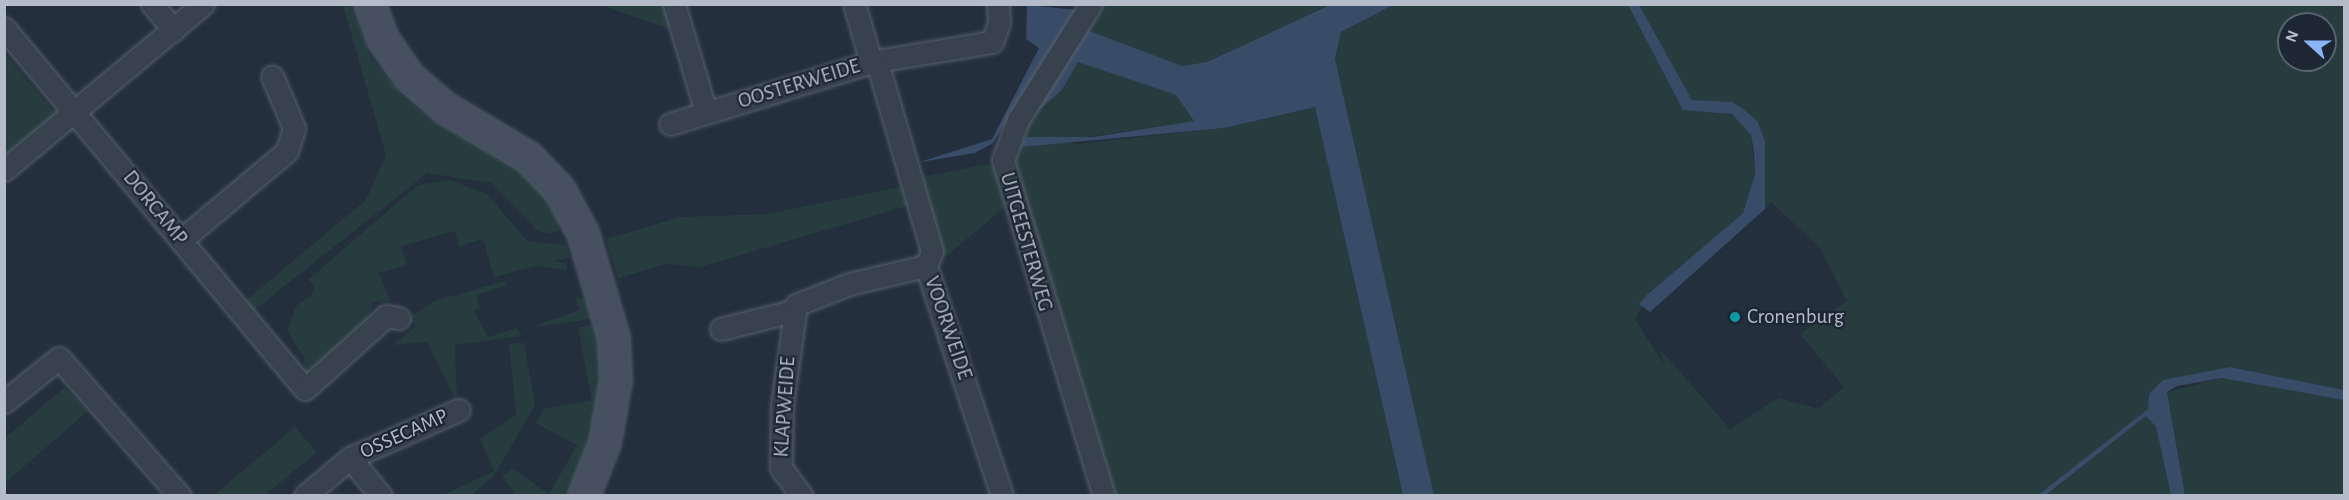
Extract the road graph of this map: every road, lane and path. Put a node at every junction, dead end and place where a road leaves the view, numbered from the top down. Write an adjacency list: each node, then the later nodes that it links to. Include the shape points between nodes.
1 (152, 4): 9 (street)
2 (203, 4): 9 (street)
3 (370, 4): 28 (street, via 383,39 409,77 444,108 528,157 559,189 584,232 612,328 616,381 605,443)
4 (674, 4): 13 (street)
5 (854, 4): 10 (street, OOSTERWEIDE)
6 (998, 4): 10 (street, via 999,23 992,42)
7 (1090, 4): 30 (street, UITGEESTERWEG, via 1018,120 1003,160)
8 (4, 28): 12 (street, DORCAMP)
9 (174, 30): 12 (street)
10 (874, 62): 13 (street, OOSTERWEIDE); 17 (street, via 932,251)
11 (272, 76): 16 (street, via 294,128 287,151)
12 (73, 112): 15 (street); 16 (street, DORCAMP)
13 (706, 112): 14 (street, OOSTERWEIDE)
14 (670, 124)
15 (4, 170)
16 (181, 240): 19 (street, DORCAMP, via 305,389 386,316)
17 (926, 266): 18 (street, VOORWEIDE, via 800,300); 24 (street, VOORWEIDE)
18 (793, 311): 20 (street, VOORWEIDE); 29 (street, KLAPWEIDE, via 781,468)
19 (399, 318)
20 (721, 328)
21 (4, 402): 25 (street, via 59,358)
22 (459, 410): 23 (street, OSSECAMP)
23 (350, 458): 26 (street, OSSECAMP); 27 (street)
24 (999, 494)
25 (180, 495)
26 (305, 495)
27 (381, 495)
28 (584, 495)
29 (802, 495)
30 (1104, 495)

